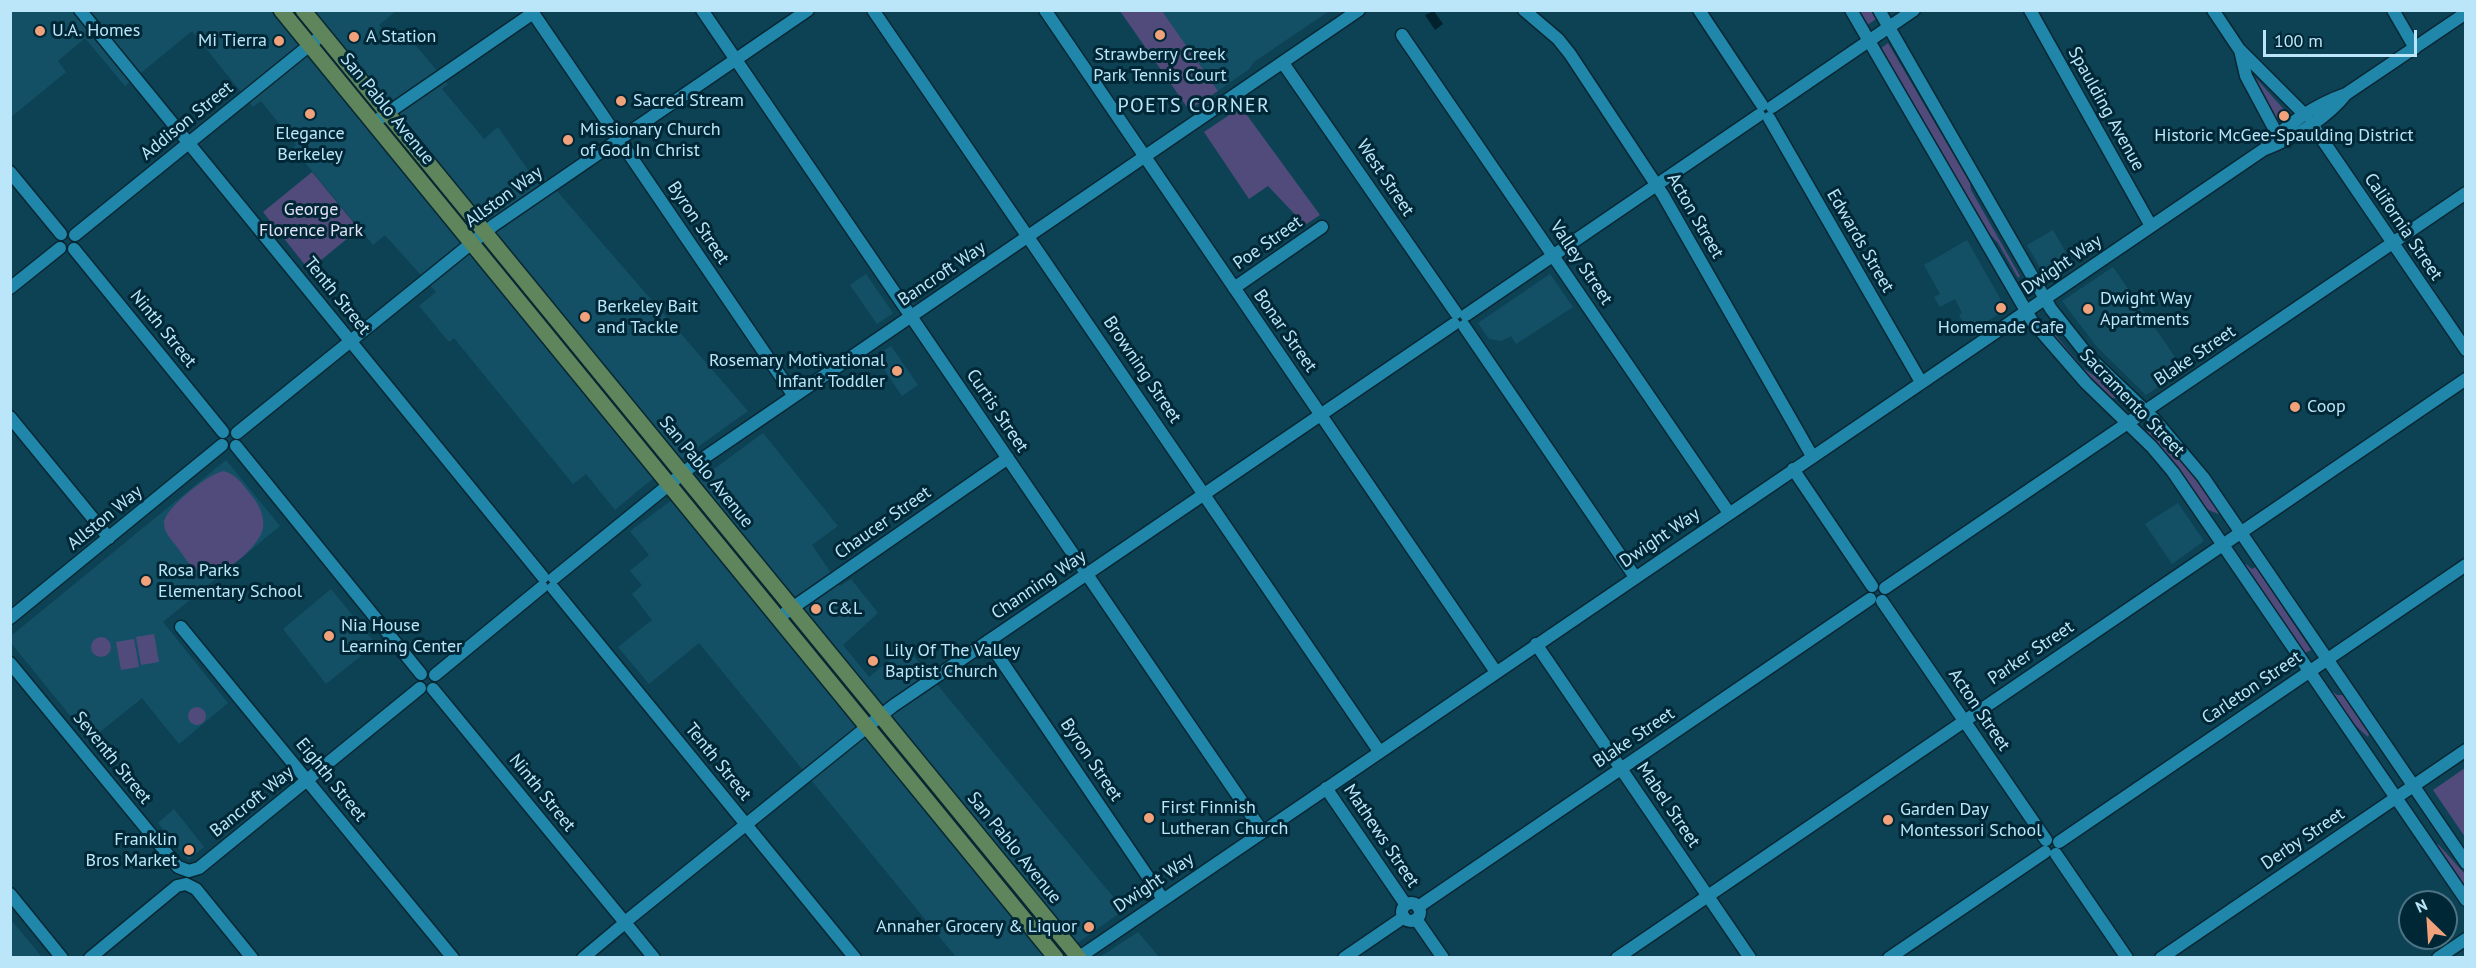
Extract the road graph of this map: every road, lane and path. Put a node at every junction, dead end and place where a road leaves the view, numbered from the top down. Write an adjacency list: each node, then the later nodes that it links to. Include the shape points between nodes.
1 (80, 10): 34 (street, Tenth Street)
2 (281, 10): 23 (main road, San Pablo Avenue)
3 (303, 10): 20 (main road, San Pablo Avenue)
4 (702, 10): 26 (street, Curtis Street)
5 (808, 10): 26 (street, Allston Way)
6 (873, 10): 45 (street, Browning Street)
7 (1045, 10): 36 (street, Bonar Street)
8 (1359, 10): 27 (street, Bancroft Way)
9 (1524, 10): 38 (street, Acton Street, via 1570,54)
10 (1699, 10): 28 (street, Edwards Street)
11 (1851, 10): 22 (street, Sacramento Street)
12 (1879, 10): 19 (street, Sacramento Street)
13 (1914, 10): 19 (street, Channing Way)
14 (2030, 10): 40 (street, Spaulding Avenue)
15 (2213, 10): 25 (street, California Street)
16 (2393, 10): 24 (street)
17 (532, 12): 29 (street); 33 (street, Byron Street)
18 (2466, 13): 24 (street, Dwight Way)
19 (1889, 28): 22 (street, Channing Way); 53 (street, Sacramento Street)
20 (322, 34): 23 (street, Addison Street); 29 (main road, San Pablo Avenue)
21 (1402, 35): 50 (street, Valley Street)
22 (1869, 42): 28 (street, Channing Way); 54 (street, Sacramento Street)
23 (309, 45): 31 (main road, San Pablo Avenue); 34 (street, Addison Street)
24 (2415, 48): 30 (street, Dwight Way, via 2346,94 2329,100)
25 (2239, 49): 30 (street, California Street); 32 (street, California Street, via 2246,76)
26 (736, 59): 33 (street, Allston Way); 55 (street, Curtis Street)
27 (1283, 63): 36 (street, Bancroft Way); 56 (street, West Street)
28 (1766, 111): 38 (street, Channing Way); 60 (street, Edwards Street)
29 (387, 112): 31 (street); 42 (main road, San Pablo Avenue)
30 (2308, 119): 32 (street, Dwight Way); 35 (street, Dwight Way, via 2284,141); 47 (street, California Street)
31 (373, 123): 46 (main road, San Pablo Avenue)
32 (2277, 134): 35 (street, Dwight Way)
33 (619, 139): 42 (street, Allston Way); 61 (street, Byron Street)
34 (189, 143): 44 (street, Addison Street); 57 (street, Tenth Street)
35 (2263, 150): 40 (street, Dwight Way)
36 (1145, 158): 45 (street, Bancroft Way); 52 (street, Bonar Street)
37 (10, 172): 43 (street)
38 (1658, 186): 50 (street, Channing Way); 69 (street, Acton Street)
39 (2466, 194): 47 (street, Blake Street)
40 (2151, 226): 53 (street, Dwight Way)
41 (1322, 227): 52 (street, Poe Street)
42 (485, 232): 46 (street, Allston Way); 72 (main road, San Pablo Avenue)
43 (61, 234): 44 (street, via 70,232); 48 (street)
44 (75, 236): 49 (street)
45 (1028, 237): 55 (street, Bancroft Way); 74 (street, Browning Street)
46 (472, 243): 57 (street, Allston Way); 73 (main road, San Pablo Avenue)
47 (2392, 243): 58 (street, California Street); 62 (street, Blake Street)
48 (60, 248): 49 (street); 51 (street)
49 (74, 249): 66 (street, Ninth Street)
50 (1555, 256): 56 (street, Channing Way); 75 (street, Valley Street)
51 (10, 288)
52 (1234, 288): 63 (street, Bonar Street)
53 (2044, 299): 54 (street, Dwight Way); 62 (street, Sacramento Street, via 2089,357)
54 (2026, 311): 60 (street, Dwight Way); 65 (street, Sacramento Street, via 2086,384)
55 (911, 316): 61 (street, Bancroft Way); 70 (street, Curtis Street)
56 (1460, 320): 63 (street, Channing Way); 81 (street, West Street)
57 (350, 341): 67 (street, Allston Way); 82 (street, Tenth Street)
58 (2466, 351)
59 (2466, 379): 76 (street, Parker Street)
60 (1920, 382): 69 (street, Dwight Way)
61 (794, 396): 72 (street, Bancroft Way)
62 (2146, 411): 65 (street, Blake Street); 76 (street, Sacramento Street, via 2185,453)
63 (1321, 414): 74 (street, Channing Way); 93 (street, Bonar Street)
64 (10, 417): 77 (street)
65 (2128, 423): 78 (street, Sacramento Street, via 2173,472); 83 (street, Blake Street)
66 (223, 432): 67 (street, via 229,430); 68 (street)
67 (236, 440): 68 (street, via 229,449); 94 (street)
68 (222, 445): 77 (street, Allston Way)
69 (1812, 456): 71 (street, Dwight Way)
70 (1008, 458): 80 (street, Curtis Street); 84 (street, Chaucer Street)
71 (1793, 469): 75 (street, Dwight Way); 83 (street, Acton Street)
72 (682, 474): 73 (street, Bancroft Way); 84 (main road, San Pablo Avenue)
73 (669, 484): 82 (street, Bancroft Way); 86 (main road, San Pablo Avenue)
74 (1205, 495): 80 (street, Channing Way); 102 (street, Browning Street)
75 (1729, 513): 81 (street, Dwight Way)
76 (2241, 532): 78 (street, Parker Street); 90 (street, Sacramento Street)
77 (109, 538): 85 (street, Allston Way)
78 (2223, 544): 92 (street, Sacramento Street); 99 (street, Parker Street)
79 (2466, 565): 90 (street, Carleton Street)
80 (1087, 574): 88 (street, Channing Way); 109 (street, Curtis Street)
81 (1635, 577): 89 (street, Dwight Way)
82 (548, 583): 95 (street, Bancroft Way); 108 (street, Tenth Street)
83 (1877, 593): 99 (street, Acton Street); 103 (street, Blake Street)
84 (792, 608): 86 (street, Chaucer Street); 98 (main road, San Pablo Avenue)
85 (10, 618)
86 (778, 618): 100 (main road, San Pablo Avenue)
87 (181, 627): 104 (street, Eighth Street)
88 (988, 641): 98 (street, Channing Way); 115 (street, Byron Street)
89 (1536, 644): 93 (street, Dwight Way); 103 (street, Mabel Street)
90 (2327, 659): 92 (street, Carleton Street); 105 (street, Sacramento Street)
91 (10, 663): 112 (street, Seventh Street)
92 (2310, 670): 107 (street, Sacramento Street); 110 (street, Carleton Street)
93 (1496, 672): 102 (street, Dwight Way)
94 (421, 674): 95 (street); 96 (street)
95 (435, 675): 97 (street)
96 (420, 688): 97 (street); 104 (street, Bancroft Way)
97 (433, 689): 118 (street, Ninth Street)
98 (880, 716): 100 (street, Channing Way); 128 (main road, San Pablo Avenue)
99 (1964, 720): 110 (street, Acton Street); 114 (street, Parker Street)
100 (867, 726): 108 (street, Channing Way); 127 (main road, San Pablo Avenue)
101 (2466, 750): 105 (street, Derby Street)
102 (1379, 752): 106 (street, Dwight Way)
103 (1622, 769): 114 (street, Mabel Street); 117 (street, Blake Street)
104 (307, 780): 112 (street, Bancroft Way); 123 (street, Eighth Street)
105 (2413, 786): 107 (street, Derby Street); 111 (street, Sacramento Street)
106 (1326, 788): 109 (street, Dwight Way); 117 (street, Mathews Street)
107 (2396, 797): 116 (street, Sacramento Street); 135 (street, Derby Street)
108 (746, 824): 118 (street, Channing Way); 126 (street, Tenth Street)
109 (1262, 831): 115 (street, Dwight Way)
110 (2051, 847): 133 (street, Carleton Street); 134 (street, Acton Street)
111 (2466, 863)
112 (187, 878): 121 (street, Bancroft Way); 122 (street, Seventh Street)
113 (10, 894): 120 (street)
114 (1707, 895): 131 (street, Parker Street); 132 (street, Mabel Street)
115 (1163, 899): 128 (street, Dwight Way)
116 (2466, 900)
117 (1411, 912): 129 (street, Blake Street); 130 (street, Mathews Street)
118 (625, 923): 124 (street, Channing Way); 125 (street, Ninth Street)
119 (2466, 939): 136 (street)
120 (63, 957)
121 (90, 957)
122 (252, 957)
123 (453, 957)
124 (583, 957)
125 (654, 957)
126 (855, 957)
127 (1056, 957)
128 (1078, 957)
129 (1344, 957)
130 (1443, 957)
131 (1617, 957)
132 (1750, 957)
133 (1889, 957)
134 (2127, 957)
135 (2161, 957)
136 (2438, 957)

